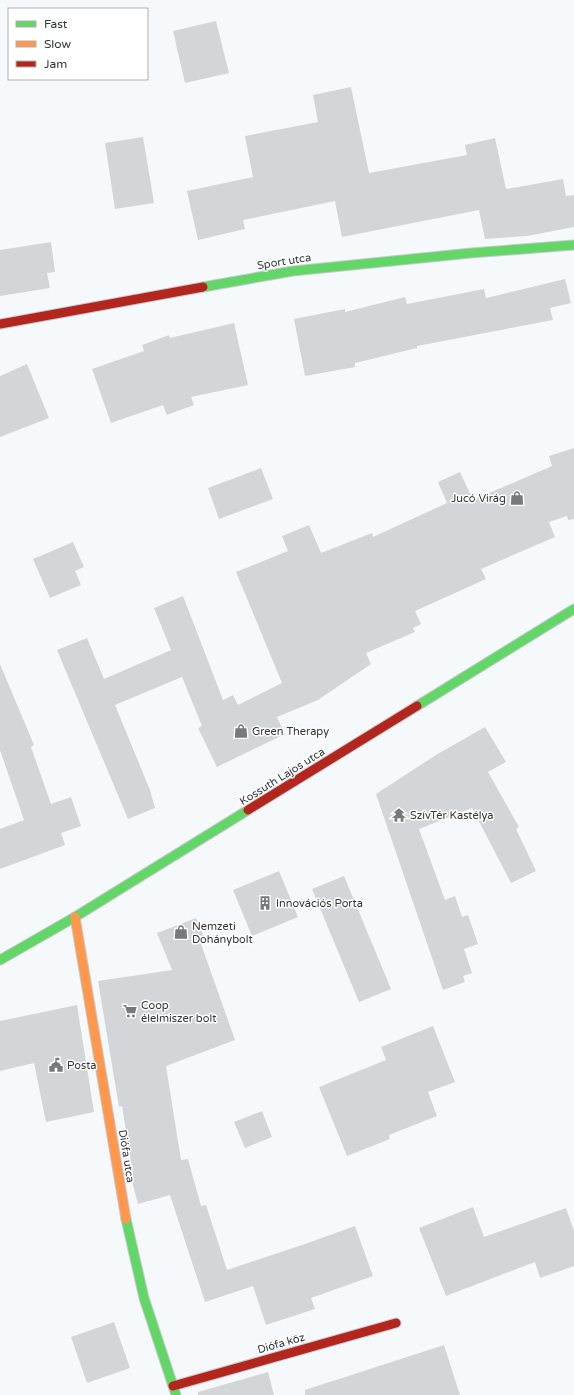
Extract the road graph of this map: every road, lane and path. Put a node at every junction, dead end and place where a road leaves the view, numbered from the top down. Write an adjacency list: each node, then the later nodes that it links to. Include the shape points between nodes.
1 (574, 245): 2 (street, Sport utca, via 293,271)
2 (0, 324)
3 (574, 609): 4 (street, Kossuth Lajos utca)
4 (75, 917): 5 (street, Kossuth Lajos utca); 7 (street, Diófa utca, via 121,1196 144,1298)
5 (0, 960)
6 (396, 1323): 7 (street, Diófa köz)
7 (174, 1391)

